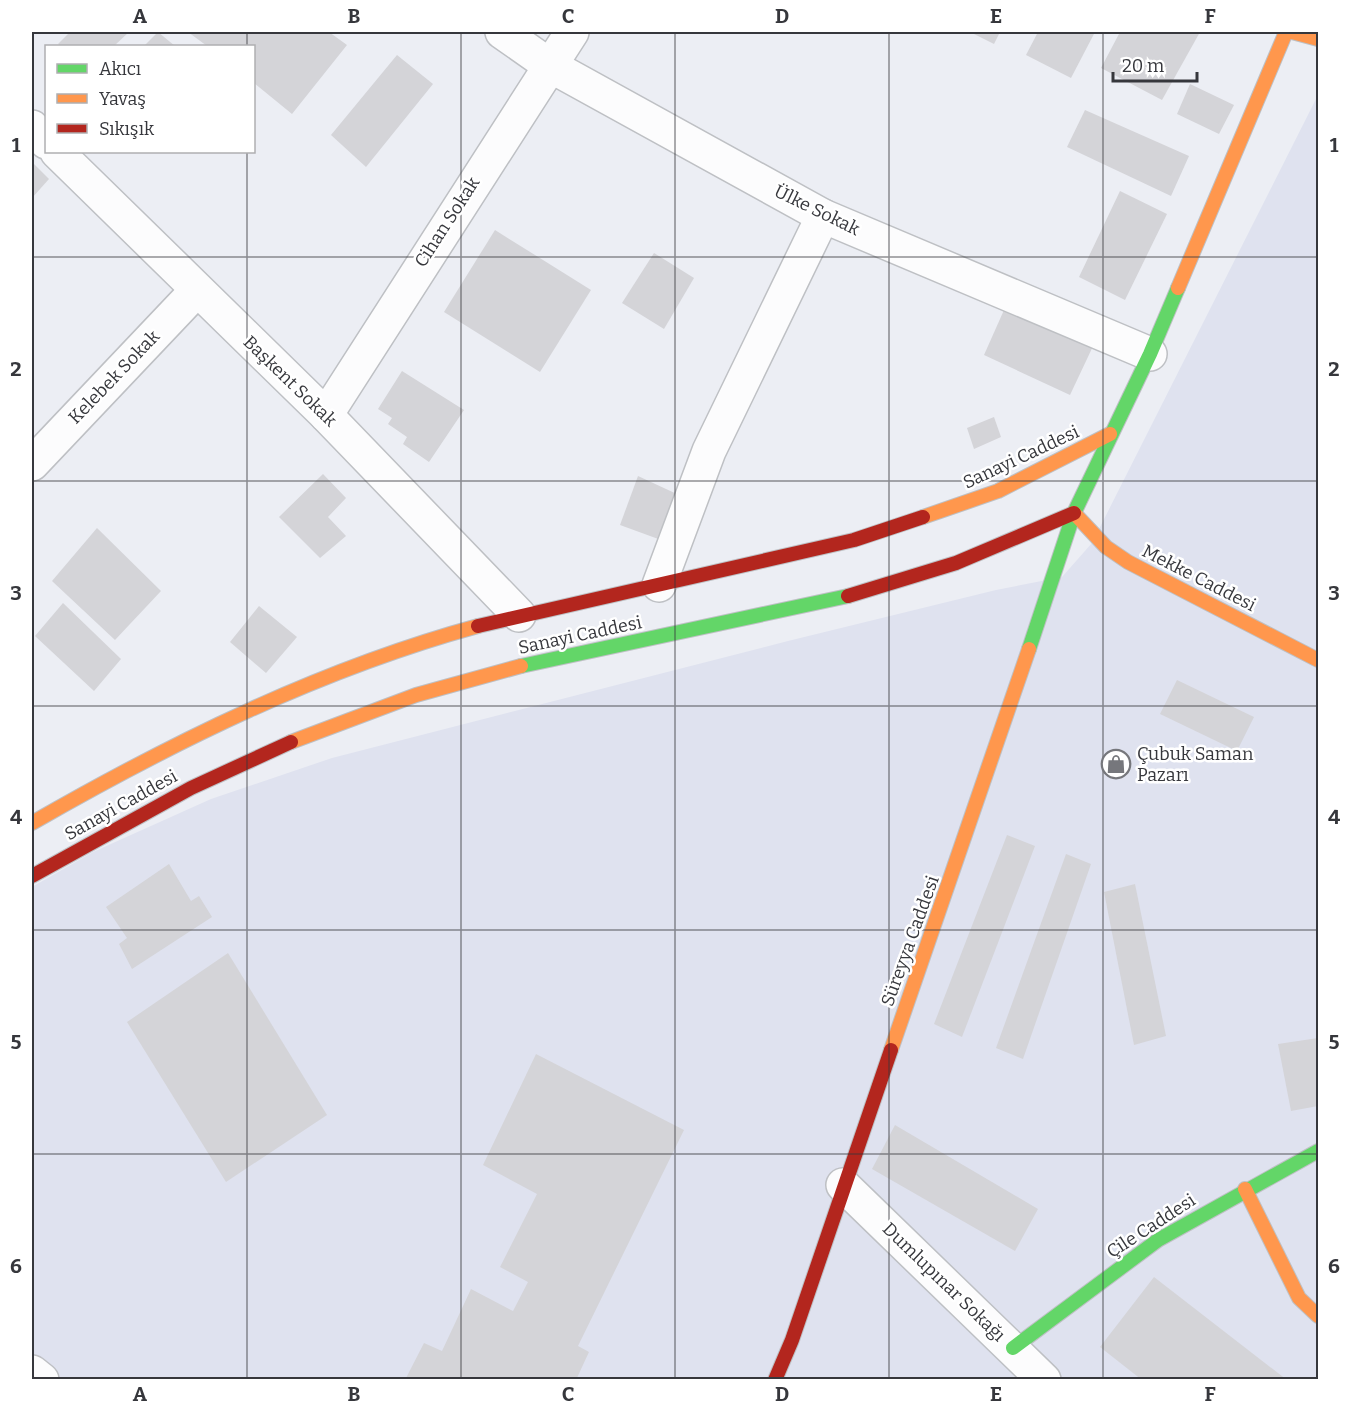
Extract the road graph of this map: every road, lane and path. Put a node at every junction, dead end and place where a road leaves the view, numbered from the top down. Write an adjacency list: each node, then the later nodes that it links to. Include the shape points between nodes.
1 (502, 32): 6 (street, Ülke Sokak)
2 (572, 32): 6 (street, Cihan Sokak)
3 (1286, 32): 12 (main road, Sanayi Caddesi)
4 (1292, 32): 5 (main road)
5 (1318, 39)
6 (549, 65): 10 (street, Ülke Sokak); 13 (street, Cihan Sokak)
7 (32, 127): 8 (street)
8 (45, 141)
9 (58, 153): 11 (street, Başkent Sokak)
10 (823, 216): 12 (street, Ülke Sokak); 17 (street, via 710,451)
11 (197, 290): 13 (street, Başkent Sokak); 15 (street, Kelebek Sokak)
12 (1150, 354): 14 (main road, Sanayi Caddesi)
13 (326, 415): 18 (street, Başkent Sokak)
14 (1110, 434): 16 (main road, Sanayi Caddesi); 17 (main road, Sanayi Caddesi, via 998,491 940,513 854,540)
15 (32, 464)
16 (1074, 513): 19 (main road, Mekke Caddesi, via 1106,547 1128,562); 21 (main road, Sanayi Caddesi, via 994,550 880,587 550,659 412,697 336,724 198,784); 23 (main road, Süreyya Caddesi, via 975,812)
17 (659, 585): 18 (main road, Sanayi Caddesi)
18 (519, 615): 20 (main road, Sanayi Caddesi, via 386,656 260,705 126,769)
19 (1318, 660)
20 (32, 823)
21 (32, 876)
22 (1318, 1150): 24 (main road, Çile Caddesi)
23 (843, 1185): 26 (street, Dumlupınar Sokağı); 29 (main road, Süreyya Caddesi)
24 (1245, 1189): 25 (main road, via 1299,1298); 26 (main road, Çile Caddesi, via 1148,1247)
25 (1318, 1316)
26 (1013, 1348): 30 (street, Dumlupınar Sokağı)
27 (32, 1372): 28 (street)
28 (42, 1380)
29 (775, 1380)
30 (1044, 1380)

